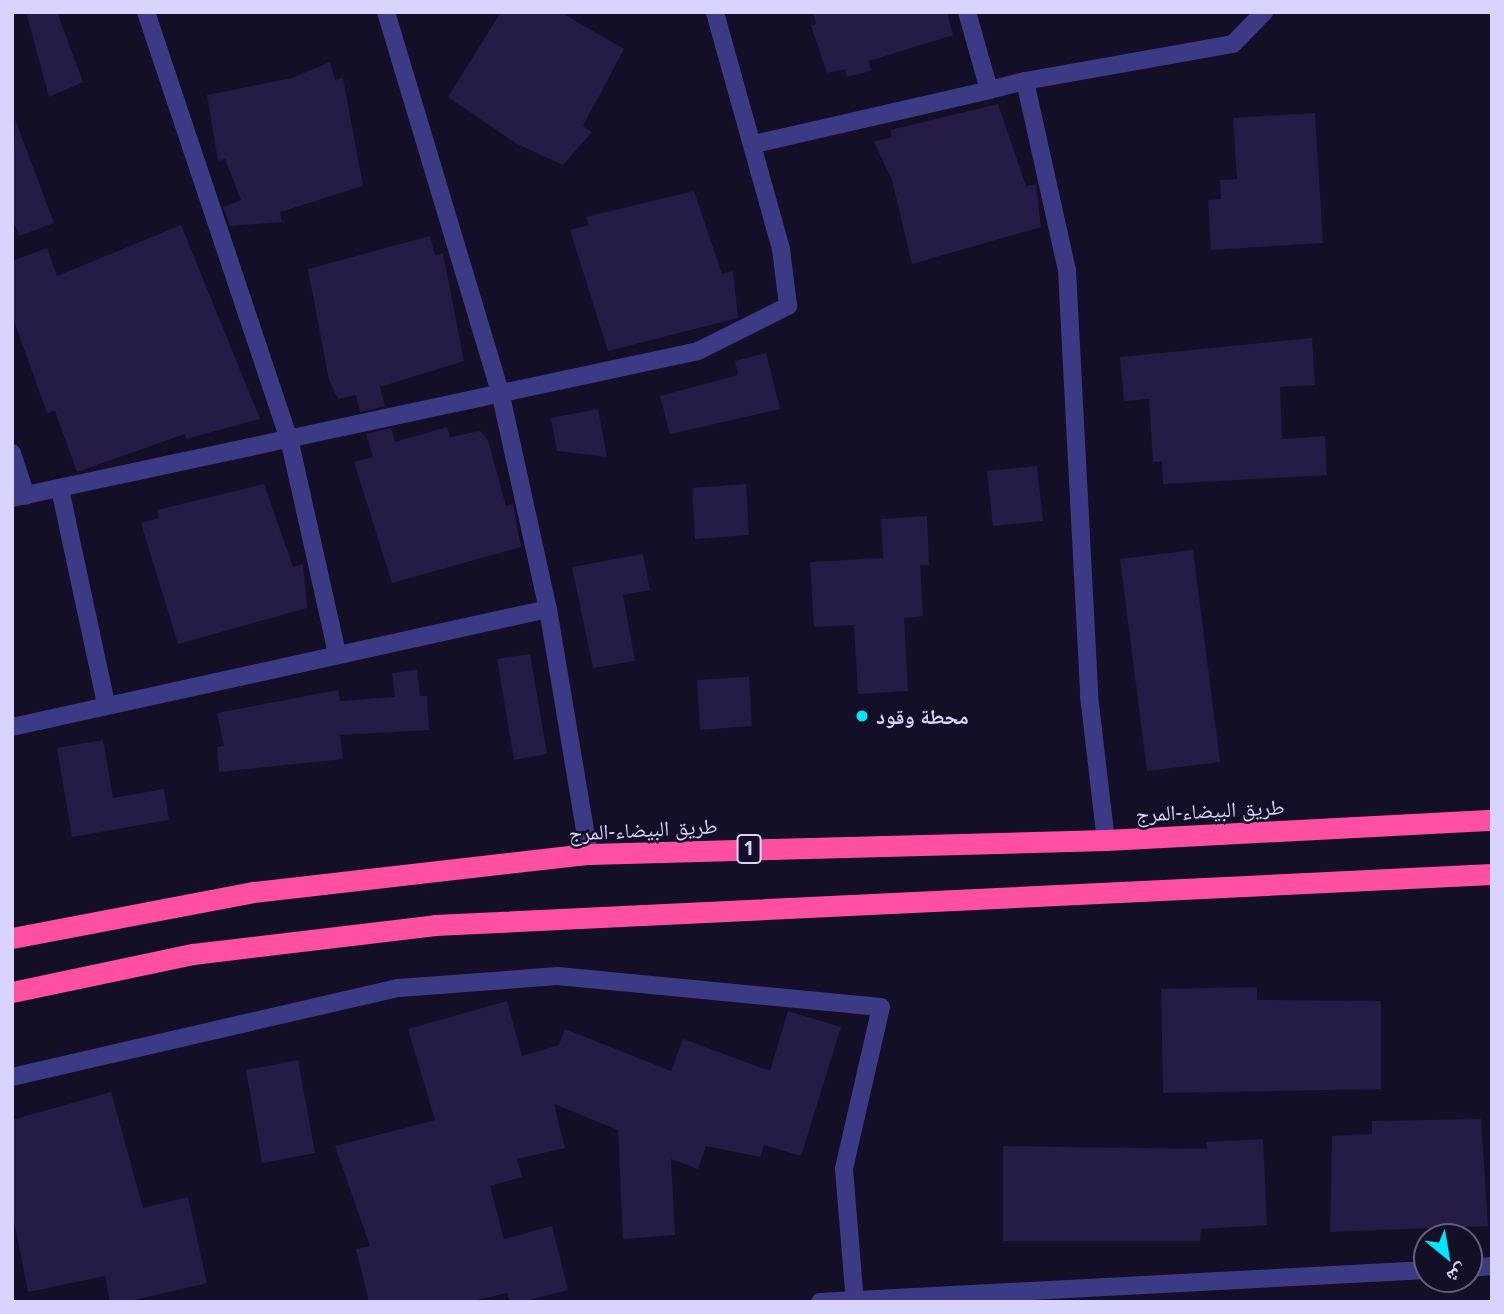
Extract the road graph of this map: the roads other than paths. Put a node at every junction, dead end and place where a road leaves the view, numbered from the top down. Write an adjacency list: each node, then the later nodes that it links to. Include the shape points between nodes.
1 (146, 12): 10 (street)
2 (386, 12): 9 (street)
3 (715, 12): 8 (street)
4 (967, 12): 7 (street)
5 (1264, 12): 6 (street, via 1233,44)
6 (1025, 81): 7 (street); 19 (street, via 1067,270 1088,696)
7 (989, 90): 8 (street)
8 (754, 144): 9 (street, via 781,249 788,306 698,351)
9 (501, 396): 10 (street); 14 (street)
10 (290, 443): 12 (street); 15 (street)
11 (12, 453): 13 (street)
12 (60, 489): 13 (street); 16 (street)
13 (19, 497)
14 (548, 609): 15 (street); 20 (street)
15 (337, 654): 16 (street)
16 (106, 704): 17 (street)
17 (12, 727)
18 (1492, 820): 19 (highway, طريق البيضاء-المرج / 1)
19 (1106, 840): 20 (highway, طريق البيضاء-المرج / 1)
20 (589, 854): 22 (highway, طريق البيضاء-المرج / 1, via 253,892)
21 (1492, 874): 23 (highway, via 435,925 193,954)
22 (12, 938)
23 (12, 992)
24 (12, 1077): 26 (street, via 398,988 558,976 881,1007 844,1169)
25 (1413, 1271): 26 (street)
26 (855, 1299): 27 (street)
27 (820, 1302)

